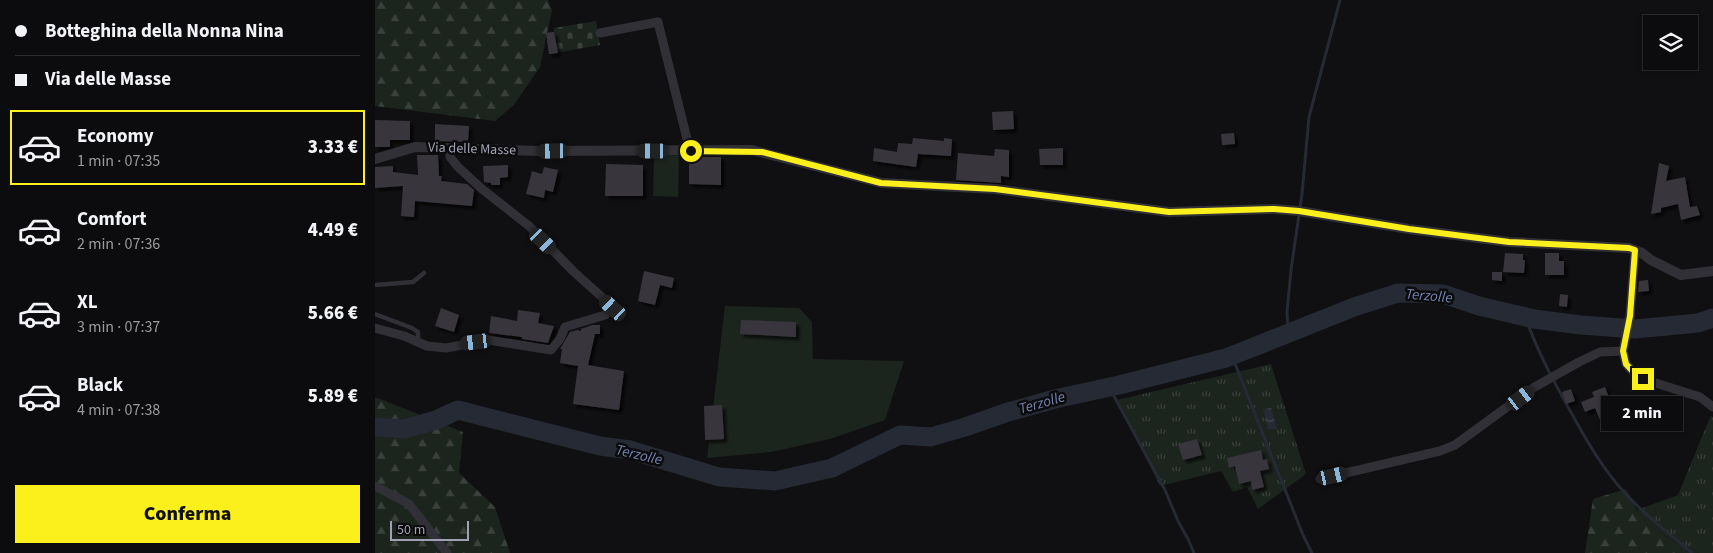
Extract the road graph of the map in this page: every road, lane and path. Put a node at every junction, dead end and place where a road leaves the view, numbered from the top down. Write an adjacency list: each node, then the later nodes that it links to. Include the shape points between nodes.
1 (600, 33): 3 (street, via 658,22)
2 (450, 149): 3 (street, Via delle Masse); 4 (street, Via delle Masse, via 415,147); 11 (street, via 450,157 457,168 529,226 613,308 605,315 565,327 551,350 488,340 447,348)
3 (691, 151): 5 (street, Via delle Masse, via 762,152 881,183 995,189 1169,212 1299,211 1509,242)
4 (375, 159)
5 (1635, 250): 6 (street, Via delle Masse, via 1681,275); 12 (street)
6 (1713, 271)
7 (425, 273): 8 (lane, via 413,282)
8 (375, 286)
9 (375, 314): 11 (lane, via 412,328 417,332)
10 (375, 328): 11 (street)
11 (418, 343)
12 (1624, 349): 13 (street, via 1626,364 1637,376 1700,396); 14 (street, via 1600,352 1533,388 1455,445)
13 (1713, 407)
14 (1320, 479)
15 (375, 486): 16 (street, via 409,504)
16 (447, 553)

